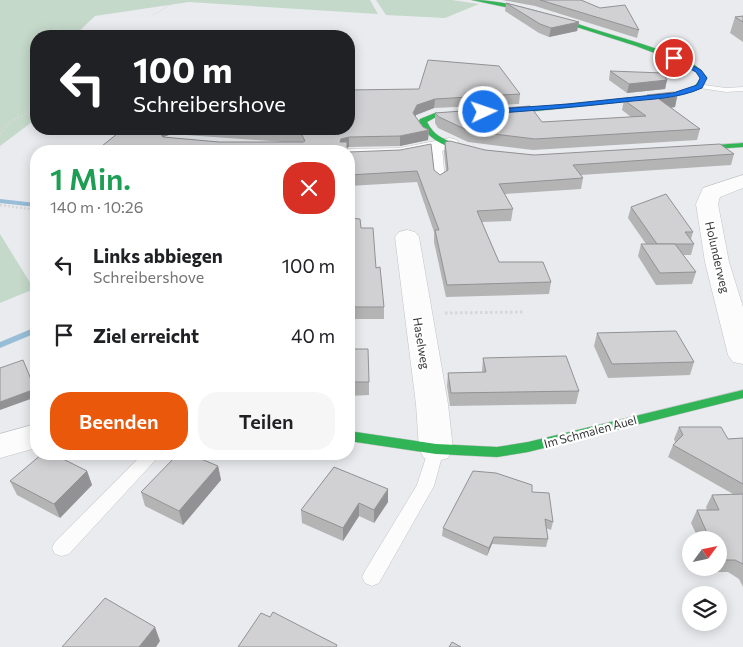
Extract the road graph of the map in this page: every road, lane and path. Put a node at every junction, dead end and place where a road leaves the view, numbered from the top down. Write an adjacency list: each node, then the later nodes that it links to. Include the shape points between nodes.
1 (90, 0): 5 (path, via 59,25)
2 (179, 0): 4 (path)
3 (474, 0): 6 (street, via 534,12 662,53 699,71 704,78)
4 (152, 15)
5 (58, 30)
6 (700, 86): 7 (lane); 11 (street, via 673,95 427,118 423,126)
7 (743, 89)
8 (30, 111): 9 (path, via 9,123)
9 (0, 134)
10 (743, 145): 12 (street)
11 (443, 146): 13 (street, via 387,155); 14 (street); 15 (lane)
12 (673, 150)
13 (355, 155)
14 (490, 155)
15 (440, 181)
16 (743, 181): 22 (street, Holunderweg, via 711,193 707,204 717,262)
17 (0, 205): 18 (path)
18 (30, 209)
19 (407, 237): 21 (street, Haselweg)
20 (524, 312): 21 (path)
21 (417, 314): 27 (street, Haselweg)
22 (743, 355)
23 (743, 394): 27 (street, Im Schmalen Auel, via 528,447 497,452)
24 (355, 437): 27 (street, Im Schmalen Auel)
25 (30, 438): 26 (street)
26 (0, 446)
27 (436, 449): 30 (lane, via 425,486)
28 (147, 460): 29 (lane)
29 (62, 548)
30 (372, 578)

